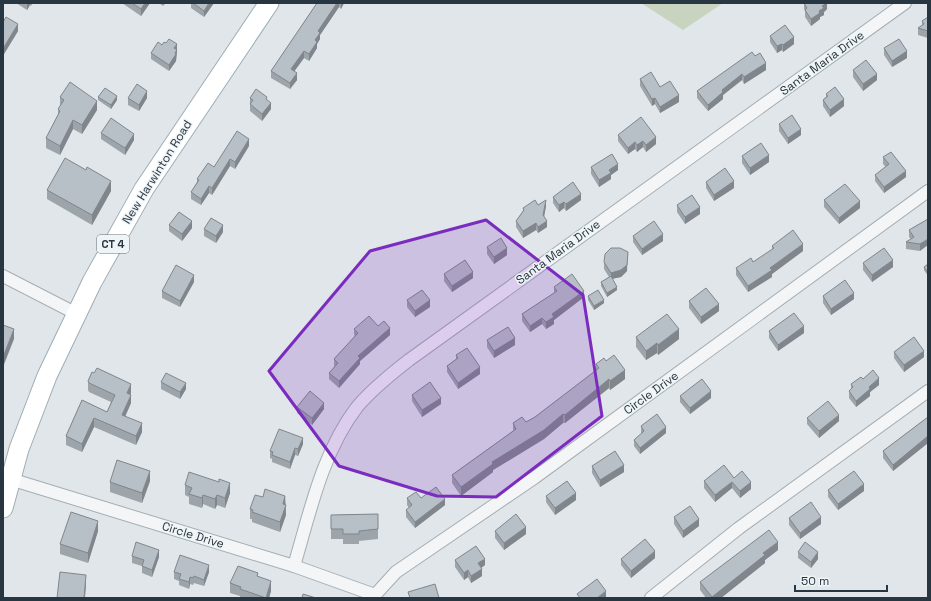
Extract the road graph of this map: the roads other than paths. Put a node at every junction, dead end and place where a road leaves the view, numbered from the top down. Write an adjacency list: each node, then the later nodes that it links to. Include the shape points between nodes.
1 (269, 3): 5 (main road, New Harwinton Road / CT 4, via 144,189)
2 (905, 3): 9 (street, Santa Maria Drive, via 376,386 357,408 338,437 322,471)
3 (928, 191): 10 (street, Circle Drive, via 534,478 396,572)
4 (3, 276): 5 (street)
5 (77, 314): 7 (main road, New Harwinton Road / CT 4, via 47,376)
6 (928, 391): 11 (street, via 739,528)
7 (10, 479): 8 (main road, New Harwinton Road / CT 4); 9 (street, Circle Drive)
8 (3, 508)
9 (294, 566): 10 (street, Circle Drive)
10 (375, 596)
11 (651, 598)

